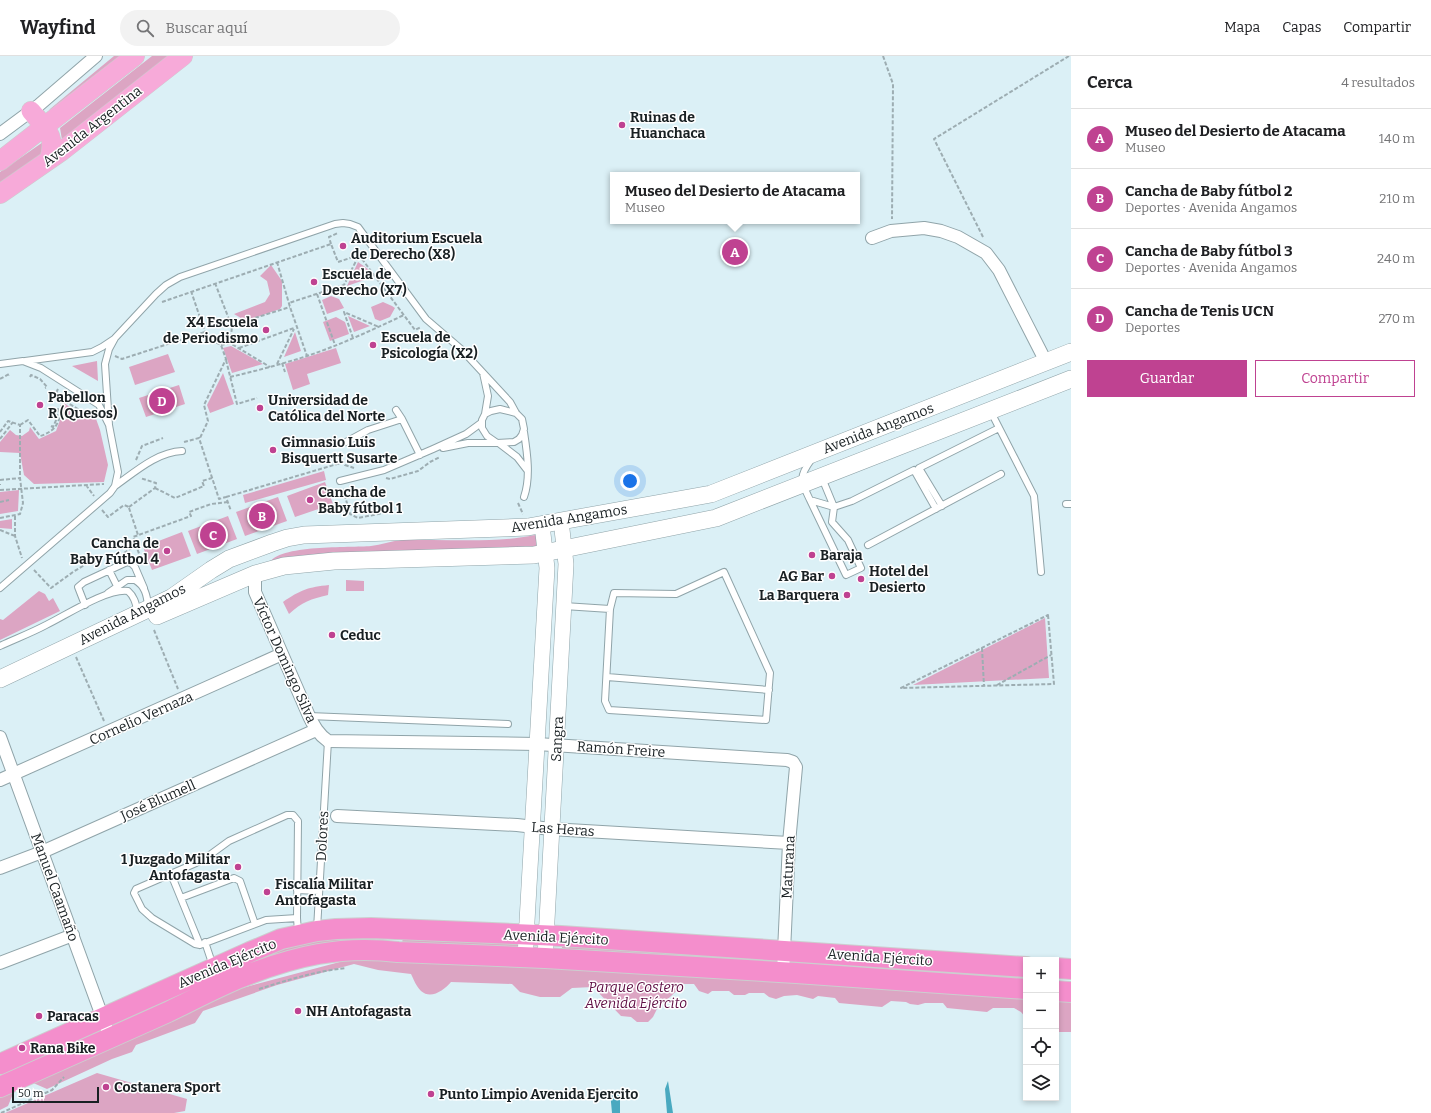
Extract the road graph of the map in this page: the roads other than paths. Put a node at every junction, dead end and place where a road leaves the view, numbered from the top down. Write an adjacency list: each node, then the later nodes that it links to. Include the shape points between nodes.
1 (96, 56): 4 (street)
2 (135, 56): 5 (main road, Avenida Argentina)
3 (183, 56): 7 (main road, Avenida Argentina)
4 (31, 111): 5 (main road); 6 (street)
5 (45, 127): 7 (main road, via 52,142); 8 (main road, Avenida Argentina)
6 (0, 134)
7 (49, 160): 9 (main road, Avenida Argentina)
8 (0, 161)
9 (0, 194)
10 (872, 238): 14 (street, via 891,231 924,228 958,237 986,253 999,270)
11 (115, 338): 13 (lane, via 92,352); 16 (lane, via 156,294 180,277 343,223 358,227 426,319 461,349); 24 (lane, via 105,364)
12 (1067, 354): 14 (main road, Avenida Angamos); 17 (main road)
13 (23, 361): 15 (lane); 24 (lane, via 41,368 99,405)
14 (1046, 362): 31 (main road, Avenida Angamos)
15 (0, 364)
16 (483, 373): 20 (lane, via 510,402); 21 (lane, via 488,396)
17 (1069, 379): 19 (main road, Avenida Angamos)
18 (396, 410): 22 (lane)
19 (990, 410): 25 (lane); 37 (main road, Avenida Angamos)
20 (516, 413): 21 (lane, via 500,409); 26 (lane, via 522,419)
21 (485, 414): 23 (lane)
22 (402, 419): 27 (lane, via 368,430); 32 (lane)
23 (481, 423): 28 (lane, via 484,432); 29 (lane)
24 (109, 425): 34 (lane)
25 (999, 428): 44 (lane, via 919,468); 52 (lane, via 1034,496)
26 (524, 429): 28 (lane, via 519,439 514,442); 33 (lane)
27 (346, 442)
28 (499, 443): 29 (lane, via 468,443); 33 (lane, via 517,457)
29 (433, 450): 32 (lane)
30 (182, 451): 35 (lane, via 160,456)
31 (815, 453): 39 (lane, via 802,472); 45 (main road, Avenida Angamos, via 711,494)
32 (420, 455): 38 (lane, via 384,470)
33 (527, 470): 41 (lane)
34 (118, 472): 35 (lane, via 121,478); 40 (lane)
35 (132, 474): 40 (lane)
36 (1001, 474): 44 (lane)
37 (821, 477): 39 (main road, Avenida Angamos); 43 (lane)
38 (340, 481)
39 (803, 484): 42 (lane); 49 (main road, Avenida Angamos, via 716,518)
40 (115, 486): 55 (lane)
41 (524, 497)
42 (810, 500): 43 (lane); 43 (lane, via 846,575 861,568 848,540 832,522)
43 (834, 507): 44 (lane, via 852,501 914,470)
44 (939, 507): 48 (lane)
45 (561, 521): 46 (main road, Avenida Angamos); 49 (street, Sangra)
46 (542, 525): 47 (main road, Avenida Angamos, via 304,535); 50 (street, Sangra)
47 (272, 543): 53 (main road); 61 (main road, Avenida Angamos, via 229,559)
48 (868, 545)
49 (564, 548): 50 (main road, Avenida Angamos); 59 (street, Sangra)
50 (546, 553): 53 (main road, Avenida Angamos, via 334,561 284,566); 73 (street, Sangra)
51 (109, 570): 54 (lane); 56 (lane, via 127,562 131,563); 58 (lane, via 84,582 78,588)
52 (1041, 572)
53 (255, 574): 61 (main road, Avenida Angamos); 63 (street, Víctor Domingo Silva, via 255,592)
54 (117, 586): 56 (lane, via 131,579); 57 (lane)
55 (0, 588)
56 (144, 588): 61 (lane)
57 (105, 595): 58 (lane); 61 (lane, via 120,591 128,592)
58 (85, 605): 62 (lane)
59 (564, 606): 60 (lane); 74 (street, Sangra)
60 (610, 609): 64 (lane); 67 (lane, via 614,593 676,594 724,572 770,673)
61 (145, 613): 65 (main road, Avenida Angamos); 66 (main road, Avenida Angamos, via 75,654)
62 (0, 646)
63 (282, 654): 68 (street, Víctor Domingo Silva); 76 (street, Cornelio Vernaza)
64 (607, 677): 67 (lane); 67 (lane, via 605,701 609,710 766,720)
65 (0, 679)
66 (0, 689)
67 (769, 690)
68 (309, 716): 69 (lane); 70 (street, Víctor Domingo Silva)
69 (508, 724)
70 (316, 730): 72 (street, Víctor Domingo Silva); 82 (street, José Blumell)
71 (0, 737): 76 (street, Manuel Caamaño)
72 (328, 741): 73 (street, Ramón Freire); 86 (lane, Dolores)
73 (537, 744): 74 (street, Ramón Freire); 79 (street, Sangra)
74 (557, 745): 75 (street, Ramón Freire); 80 (street, Sangra)
75 (793, 762): 81 (street, Maturana, via 796,767)
76 (14, 775): 77 (street, Cornelio Vernaza); 82 (street, Manuel Caamaño)
77 (0, 780)
78 (338, 816): 79 (street, Las Heras)
79 (532, 827): 80 (street, Las Heras); 91 (street, Sangra)
80 (551, 829): 81 (street, Las Heras); 91 (street, Sangra)
81 (789, 843): 93 (street, Maturana)
82 (42, 852): 83 (street, José Blumell); 90 (street, Manuel Caamaño)
83 (0, 868)
84 (171, 874): 85 (lane, via 203,860 229,841 287,815 293,815 298,821); 87 (lane); 92 (lane, via 136,889 134,893 142,909 152,918 190,941)
85 (297, 890): 86 (lane); 89 (lane)
86 (319, 891): 89 (lane, Dolores)
87 (180, 898): 88 (lane, via 237,879 240,881); 92 (lane)
88 (255, 924): 89 (lane, via 266,920); 92 (lane)
89 (304, 928): 91 (highway, Avenida Ejército, via 371,928); 99 (highway, Avenida Ejército)
90 (73, 935): 97 (street); 107 (street, Manuel Caamaño)
91 (536, 935): 93 (highway, Avenida Ejército); 94 (street, Sangra); 95 (street, Sangra)
92 (202, 943): 99 (lane)
93 (784, 950): 96 (highway, Avenida Ejército); 102 (street, Maturana)
94 (525, 957): 95 (highway, Avenida Ejército); 108 (highway, Avenida Ejército, via 361,949 325,952 242,977)
95 (545, 958): 102 (highway, Avenida Ejército)
96 (915, 960): 98 (highway, Avenida Ejército); 103 (highway)
97 (0, 963)
98 (1023, 967)
99 (213, 968): 107 (highway, Avenida Ejército)
100 (1059, 968): 101 (highway)
101 (1071, 969)
102 (783, 973): 103 (highway, Avenida Ejército)
103 (914, 982): 104 (highway, Avenida Ejército)
104 (1023, 990)
105 (1059, 991): 106 (highway)
106 (1071, 992)
107 (104, 1018): 108 (street, Manuel Caamaño); 109 (highway, Avenida Ejército)
108 (110, 1038): 110 (highway, Avenida Ejército)
109 (0, 1064)
110 (0, 1087)

